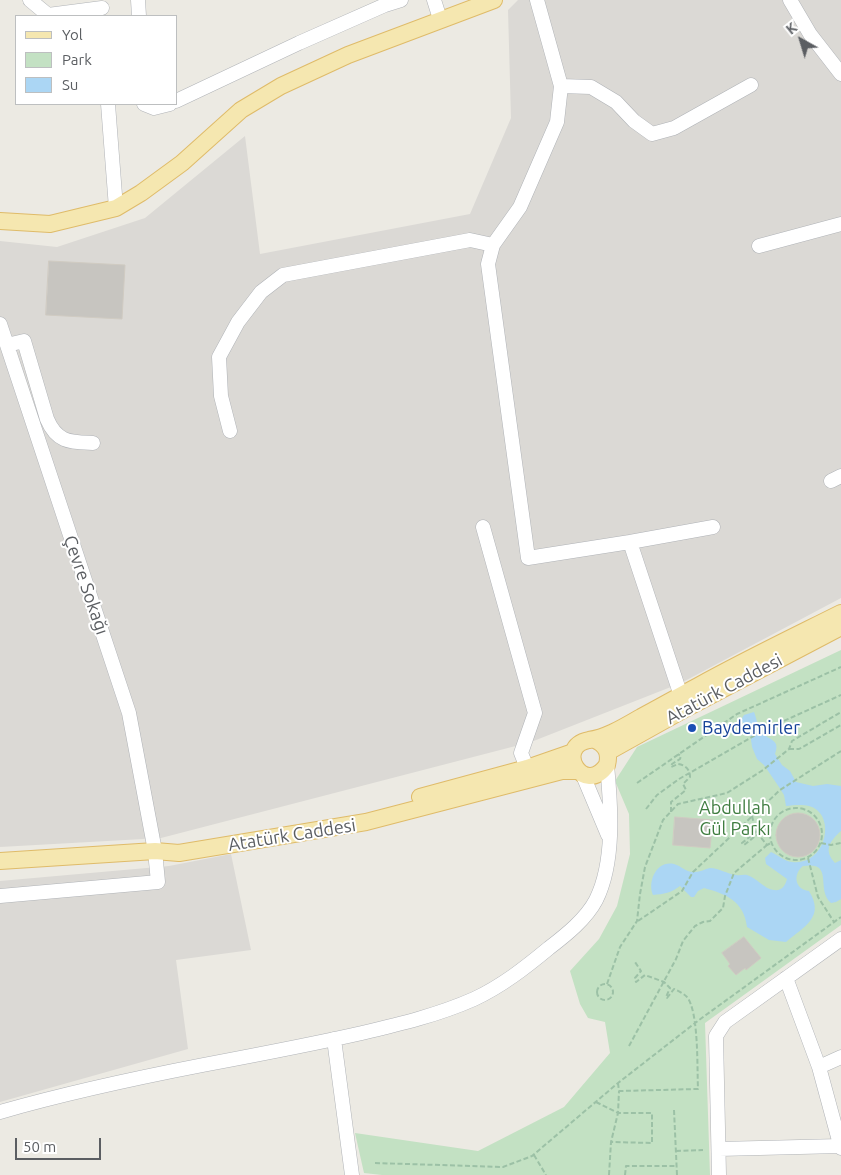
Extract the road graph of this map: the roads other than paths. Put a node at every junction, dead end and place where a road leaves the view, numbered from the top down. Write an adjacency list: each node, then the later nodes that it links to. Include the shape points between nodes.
1 (30, 0): 8 (street, via 48,15)
2 (138, 0): 9 (street)
3 (401, 0): 14 (street, via 299,43)
4 (434, 0): 10 (street)
5 (494, 0): 10 (main road)
6 (537, 0): 13 (street)
7 (790, 0): 11 (street, via 810,34)
8 (101, 8)
9 (139, 15)
10 (440, 19): 18 (main road, via 348,55 281,86 241,110 182,162 141,194)
11 (841, 74)
12 (751, 85): 13 (street, via 674,128 652,134 616,102 591,87)
13 (561, 86): 21 (street, via 557,122 520,208)
14 (178, 100)
15 (108, 105): 18 (street)
16 (146, 105): 17 (street, via 154,108)
17 (166, 105)
18 (116, 208): 19 (main road, via 50,224)
19 (0, 221)
20 (841, 224): 22 (street)
21 (493, 245): 25 (street, via 470,240 283,275 261,292 238,322 219,357 221,396); 29 (street, via 488,264 528,558)
22 (759, 246)
23 (0, 324): 24 (street, Çevre Sokağı)
24 (7, 345): 26 (street, via 24,341 47,419 56,434 69,442); 39 (street, Çevre Sokağı, via 129,714)
25 (230, 431)
26 (93, 443)
27 (483, 527): 36 (street, via 535,712 521,752)
28 (712, 527): 29 (street)
29 (630, 542): 32 (street)
30 (841, 613): 32 (main road)
31 (841, 626): 32 (main road, Atatürk Caddesi)
32 (683, 702): 33 (main road); 35 (main road, Atatürk Caddesi)
33 (595, 740): 34 (main road, via 582,742); 35 (main road, via 601,742)
34 (573, 752): 36 (main road); 37 (main road, via 574,765)
35 (607, 759): 37 (main road, via 603,770 597,774 590,776); 38 (street)
36 (527, 768): 39 (main road, via 354,815)
37 (580, 772): 38 (street); 39 (main road, Atatürk Caddesi, via 562,771 366,822 179,853)
38 (609, 837): 44 (street, via 602,886 595,902 558,941 528,965 484,994 444,1011)
39 (156, 851): 40 (main road, Atatürk Caddesi); 41 (street, Çevre Sokağı, via 158,882)
40 (0, 861)
41 (0, 896)
42 (841, 938): 43 (street)
43 (786, 978): 46 (street); 49 (street, via 725,1022 716,1036)
44 (334, 1039): 47 (street, via 170,1072); 50 (street)
45 (841, 1057): 46 (street)
46 (819, 1067): 48 (street)
47 (0, 1112)
48 (840, 1141): 49 (street)
49 (720, 1149): 51 (street)
50 (352, 1175)
51 (719, 1175)

